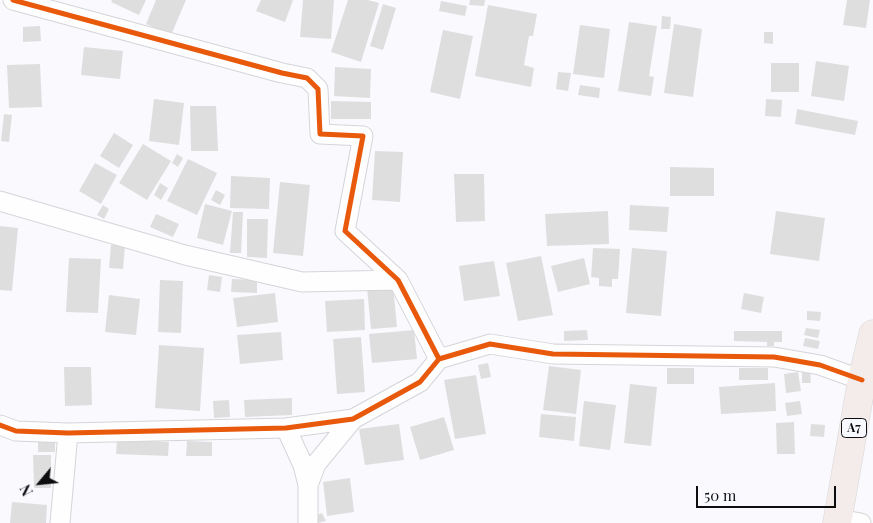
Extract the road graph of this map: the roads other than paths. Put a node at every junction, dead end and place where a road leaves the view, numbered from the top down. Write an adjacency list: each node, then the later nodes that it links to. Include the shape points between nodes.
1 (13, 0): 3 (street, via 307,78 318,89 320,134 363,136 346,231)
2 (0, 201): 3 (street, via 185,255 302,282)
3 (398, 280): 5 (street)
4 (873, 334): 6 (highway, A7)
5 (439, 360): 6 (street, via 490,344 554,354 774,357 820,365); 7 (street, via 420,382)
6 (862, 380): 12 (highway, A7)
7 (353, 419): 9 (street); 11 (street, via 316,464)
8 (0, 425): 10 (street, via 16,431)
9 (286, 428): 10 (street); 11 (street, via 303,465)
10 (68, 433): 13 (street)
11 (308, 485): 14 (street)
12 (845, 522)
13 (60, 523)
14 (308, 523)

